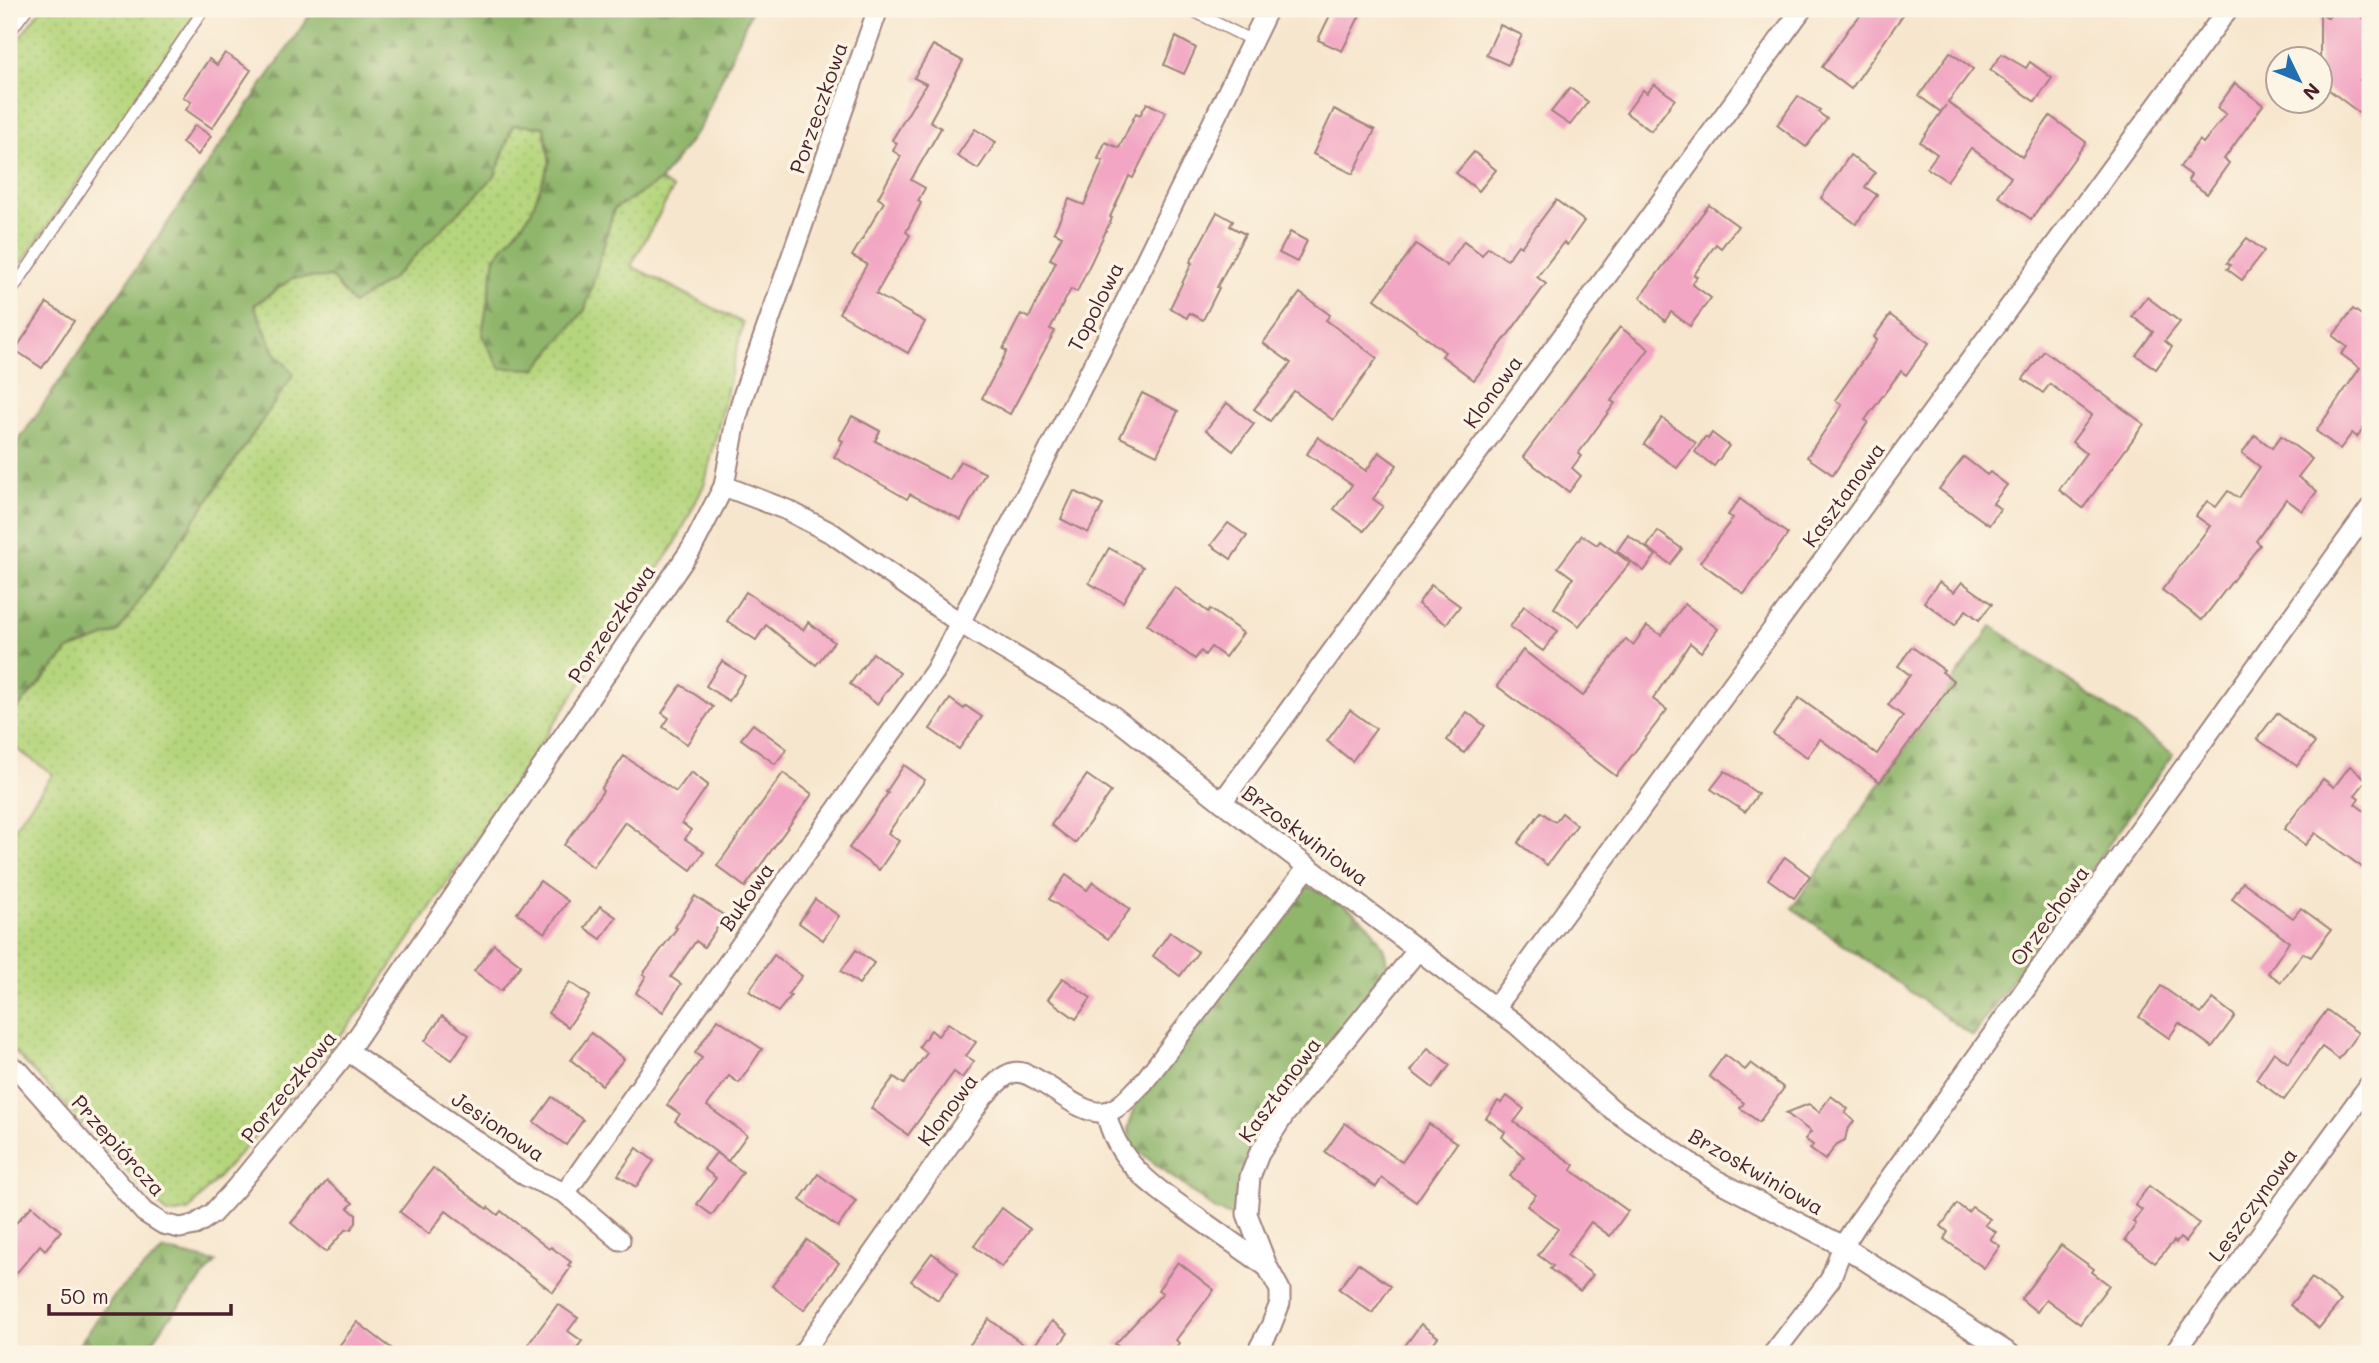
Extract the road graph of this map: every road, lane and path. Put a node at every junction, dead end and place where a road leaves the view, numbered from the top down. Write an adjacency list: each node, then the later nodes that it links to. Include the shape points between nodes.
1 (27, 9): 8 (lane)
2 (204, 9): 10 (lane)
3 (878, 9): 11 (street, Porzeczkowa, via 744,393)
4 (1189, 9): 9 (lane)
5 (1268, 9): 9 (street, Topolowa)
6 (1802, 9): 14 (street, Klonowa)
7 (2228, 9): 17 (street, Kasztanowa)
8 (9, 33)
9 (1253, 41): 13 (street, Topolowa, via 1118,317)
10 (9, 295)
11 (724, 486): 13 (street, Brzoskwiniowa, via 833,534); 18 (street, Porzeczkowa, via 692,548)
12 (2370, 508): 25 (street, Orzechowa)
13 (960, 623): 14 (street, Brzoskwiniowa, via 1109,713); 23 (street, Bukowa, via 935,671)
14 (1222, 802): 15 (street, Brzoskwiniowa)
15 (1308, 867): 16 (street, Brzoskwiniowa); 21 (street, via 1143,1083)
16 (1418, 951): 17 (street, Brzoskwiniowa); 26 (street, Kasztanowa, via 1284,1115 1259,1154 1250,1177 1247,1214)
17 (1495, 1008): 25 (street, Brzoskwiniowa, via 1613,1110 1714,1179)
18 (348, 1052): 22 (street, Porzeczkowa); 23 (street, Jesionowa, via 526,1176)
19 (9, 1065): 22 (street, Przepiórcza, via 144,1212 163,1224 195,1225)
20 (2370, 1084): 31 (street, Leszczynowa)
21 (1106, 1112): 26 (street, via 1110,1131 1146,1181); 27 (street, Klonowa, via 1083,1108 1028,1075 1016,1072 1004,1077 983,1097)
22 (235, 1189)
23 (565, 1193): 24 (street, Jesionowa)
24 (620, 1240)
25 (1843, 1246): 29 (street, Orzechowa, via 1829,1280); 30 (street)
26 (1267, 1266): 28 (street, Kasztanowa, via 1280,1290 1280,1303)
27 (802, 1354)
28 (1256, 1354)
29 (1773, 1354)
30 (2010, 1354)
31 (2173, 1354)

